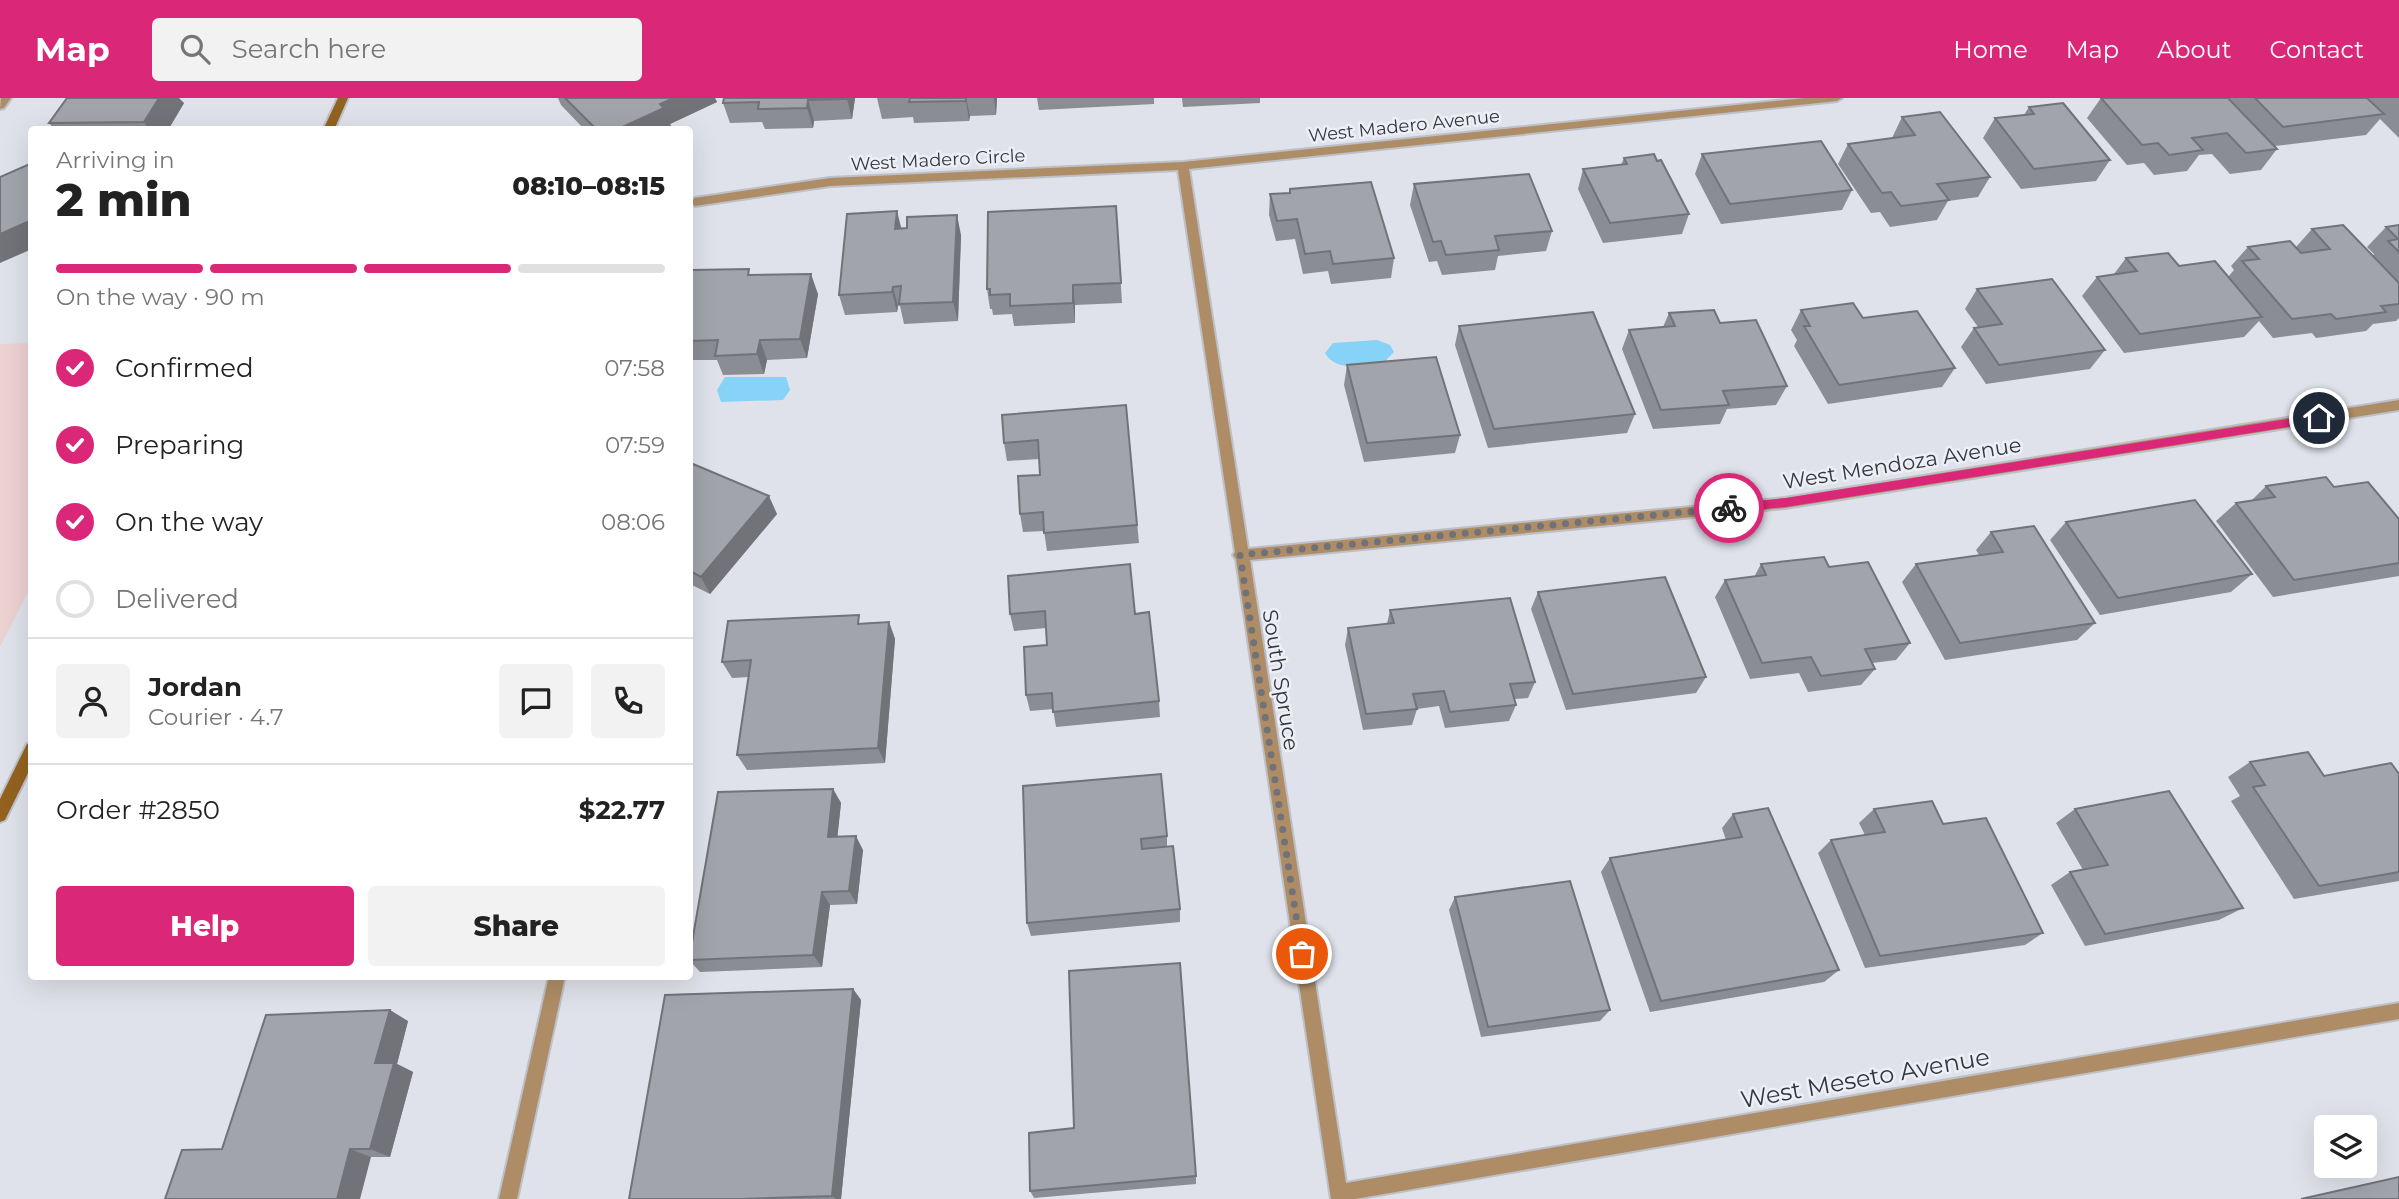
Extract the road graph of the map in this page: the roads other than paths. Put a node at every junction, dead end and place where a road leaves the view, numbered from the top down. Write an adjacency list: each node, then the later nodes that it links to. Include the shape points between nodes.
1 (6, 98): 5 (street)
2 (343, 98): 6 (main road)
3 (1837, 98): 4 (street, West Madero Avenue)
4 (1819, 99): 7 (street, West Madero Avenue)
5 (0, 106)
6 (330, 126)
7 (1183, 166): 8 (street, West Madero Circle, via 830,182); 10 (street, South Spruce)
8 (695, 202)
9 (2399, 405): 10 (street, West Mendoza Avenue, via 1786,503)
10 (1240, 555): 15 (street, South Spruce)
11 (28, 757): 12 (main road)
12 (0, 815)
13 (556, 980): 16 (street)
14 (2399, 1011): 15 (street, West Meseto Avenue)
15 (1339, 1196)
16 (508, 1199)

